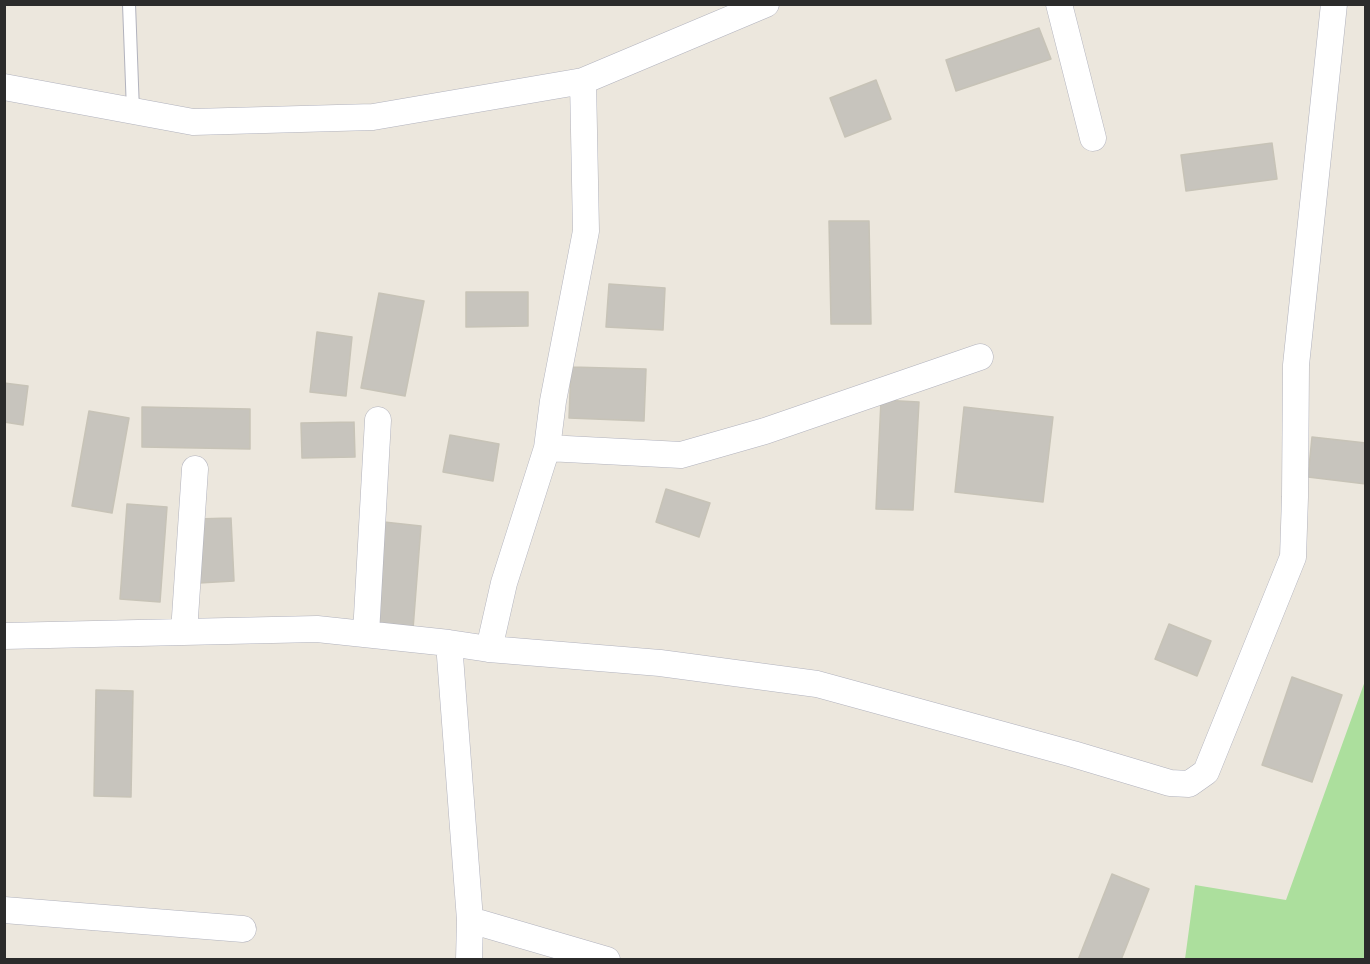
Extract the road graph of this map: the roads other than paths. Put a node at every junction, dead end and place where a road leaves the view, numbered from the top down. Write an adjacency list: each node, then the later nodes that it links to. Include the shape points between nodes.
1 (129, 4): 7 (lane)
2 (766, 4): 5 (street)
3 (1059, 4): 8 (street)
4 (1334, 4): 17 (street, via 1296,365 1293,556 1206,772 1189,784 1170,783 817,684 660,663)
5 (583, 81): 7 (street, via 373,117 193,122); 11 (street, via 586,231)
6 (4, 87): 7 (street)
7 (133, 111)
8 (1093, 138)
9 (980, 357): 11 (street, via 765,431 681,455)
10 (378, 420): 14 (street)
11 (547, 448): 17 (street, via 504,584)
12 (195, 469): 13 (street)
13 (184, 632): 14 (street, via 317,629); 15 (street)
14 (366, 634): 16 (street)
15 (4, 636)
16 (449, 643): 17 (street); 19 (street)
17 (489, 649)
18 (4, 910): 20 (street)
19 (470, 920): 21 (street); 22 (street)
20 (243, 929)
21 (469, 960)
22 (608, 960)

